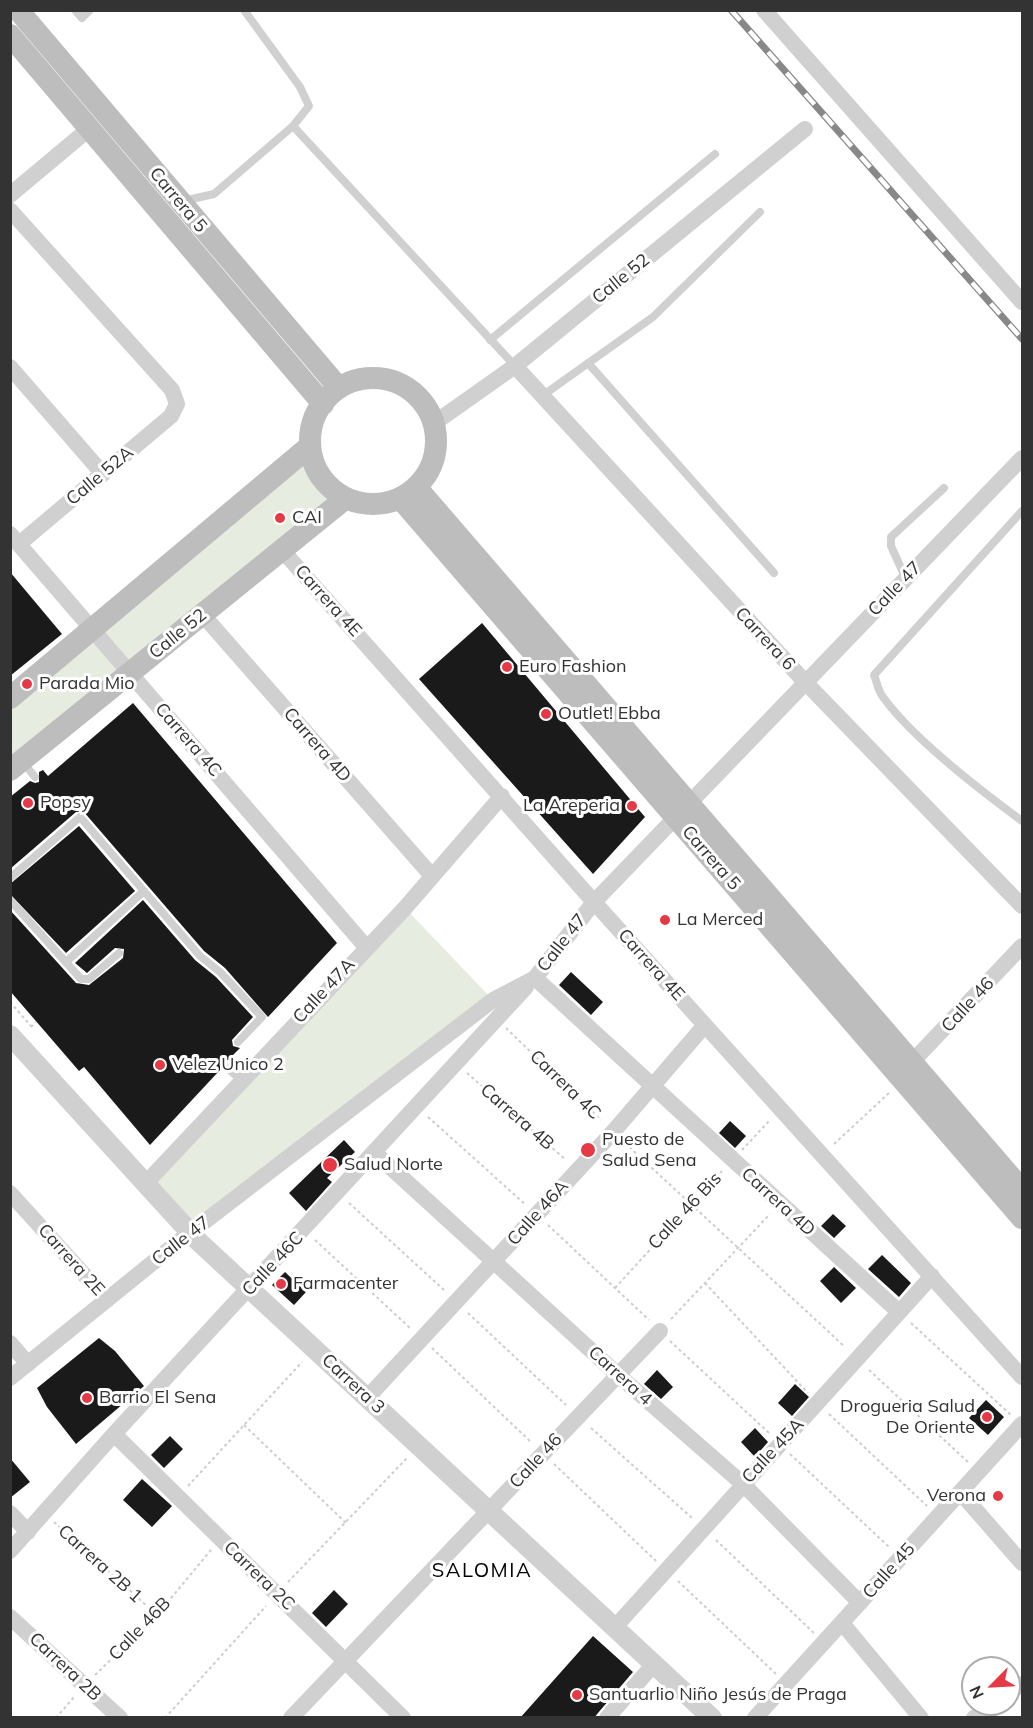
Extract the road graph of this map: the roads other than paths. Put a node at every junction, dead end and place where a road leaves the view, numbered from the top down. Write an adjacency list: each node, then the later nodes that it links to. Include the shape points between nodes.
1 (18, 10): 12 (main road, Carrera 5)
2 (75, 10): 3 (lane, via 81,18)
3 (90, 10)
4 (244, 10): 7 (lane, via 307,98 309,106)
5 (764, 10): 15 (street)
6 (10, 35): 8 (main road, Carrera 5)
7 (293, 126): 12 (lane, via 214,194); 16 (lane)
8 (90, 128): 11 (street); 12 (main road, Carrera 5)
9 (805, 129): 18 (street, Calle 52)
10 (716, 154): 16 (lane)
11 (10, 195)
12 (172, 208): 20 (main road, Carrera 5)
13 (10, 210): 25 (street, Calle 52A, via 172,390 177,404 171,416)
14 (760, 212): 17 (lane, via 653,317)
15 (1023, 302)
16 (490, 340): 18 (lane)
17 (588, 363): 21 (lane); 32 (lane)
18 (514, 366): 21 (street, Carrera 6); 22 (street, Calle 52)
19 (10, 367): 25 (street)
20 (331, 396): 22 (main road, via 363,379 395,382 421,401); 23 (main road, via 315,417)
21 (542, 396): 37 (street, Carrera 6)
22 (434, 424): 27 (main road, via 432,464)
23 (310, 446): 28 (main road, via 322,477); 35 (main road)
24 (1023, 458): 33 (street, Calle 47)
25 (103, 474): 30 (street, Calle 52A)
26 (944, 488): 33 (lane, via 891,537 891,546)
27 (408, 493): 28 (main road, via 373,504); 41 (main road, Carrera 5)
28 (346, 498): 31 (main road, Calle 52)
29 (1023, 511): 42 (lane, via 874,675 882,696 922,738)
30 (15, 539): 35 (street, Carrera 4C)
31 (282, 550): 34 (main road, Calle 52); 40 (street, Carrera 4E)
32 (774, 573)
33 (906, 579): 37 (street, Calle 47)
34 (202, 614): 36 (main road, Calle 52); 43 (street, Carrera 4D)
35 (92, 628): 36 (street, Carrera 4C); 38 (main road)
36 (130, 673): 39 (main road, Calle 52); 49 (street, Carrera 4C)
37 (806, 683): 41 (street, Calle 47); 48 (street, Carrera 6)
38 (10, 698)
39 (22, 769)
40 (502, 796): 43 (street, Calle 47A); 47 (street, Carrera 4E)
41 (683, 810): 47 (street, Calle 47); 57 (main road, Carrera 5); 65 (main road, Carrera 5)
42 (1023, 821)
43 (432, 876): 49 (street, Calle 47A)
44 (10, 878): 45 (lane, via 80,817)
45 (144, 891): 52 (lane); 55 (lane, via 200,956 262,1017)
46 (10, 900): 52 (lane)
47 (594, 902): 53 (street, Calle 47); 54 (street, Carrera 4E)
48 (1023, 906)
49 (366, 946): 59 (street, Calle 47A)
50 (1023, 946): 57 (street, Calle 46)
51 (119, 953): 52 (lane, via 85,981)
52 (66, 962)
53 (535, 978): 60 (street, Carrera 4D); 61 (street, Calle 46C); 66 (street, Calle 47, via 493,1000)
54 (705, 1025): 60 (street, Calle 46A); 68 (street, Carrera 4E)
55 (238, 1042)
56 (13, 1044): 62 (street, Carrera 3)
57 (912, 1062): 63 (main road, Carrera 5)
58 (224, 1065): 59 (lane)
59 (241, 1080): 62 (street, Calle 47A)
60 (652, 1088): 67 (street, Calle 46A); 71 (street, Carrera 4D)
61 (375, 1153): 67 (street, Carrera 4); 69 (street, Calle 46C)
62 (145, 1185): 66 (street, Carrera 3)
63 (1023, 1190)
64 (10, 1192): 70 (street, Carrera 2E)
65 (1023, 1218)
66 (190, 1233): 69 (street, Carrera 3); 70 (street, Calle 47)
67 (494, 1261): 75 (street, Carrera 4); 78 (street, Calle 46A)
68 (932, 1276): 71 (street, Calle 45A); 76 (street, Carrera 4E)
69 (250, 1289): 78 (street, Carrera 3); 80 (street, Calle 46C)
70 (107, 1300): 74 (street, Calle 47)
71 (899, 1312): 81 (street, Calle 45A)
72 (660, 1331): 75 (street, Calle 46)
73 (10, 1342): 74 (street)
74 (28, 1364): 77 (street, Calle 47)
75 (618, 1375): 81 (street, Carrera 4); 83 (street, Calle 46)
76 (1023, 1377)
77 (10, 1378)
78 (368, 1398): 83 (street, Carrera 3)
79 (1022, 1424): 82 (street, Calle 45)
80 (114, 1434): 85 (street, Calle 46C); 92 (street, Carrera 2C)
81 (743, 1484): 88 (street, Carrera 4); 91 (street, Calle 45A)
82 (960, 1492): 87 (street); 88 (street, Calle 45)
83 (489, 1511): 91 (street, Carrera 3); 92 (street, Calle 46)
84 (10, 1513): 85 (street, Carrera 2B 1)
85 (28, 1532): 86 (street, Calle 46C)
86 (10, 1551)
87 (1023, 1563)
88 (860, 1604): 90 (street, Calle 45)
89 (10, 1617): 94 (street, Carrera 2B)
90 (842, 1623): 99 (street, Calle 45); 100 (street)
91 (615, 1627): 93 (street, Carrera 3)
92 (344, 1660): 95 (street, Calle 46); 96 (street, Carrera 2C)
93 (654, 1664): 97 (street); 98 (street, Carrera 3)
94 (120, 1718)
95 (291, 1718)
96 (403, 1718)
97 (607, 1718)
98 (712, 1718)
99 (755, 1718)
100 (921, 1718)

